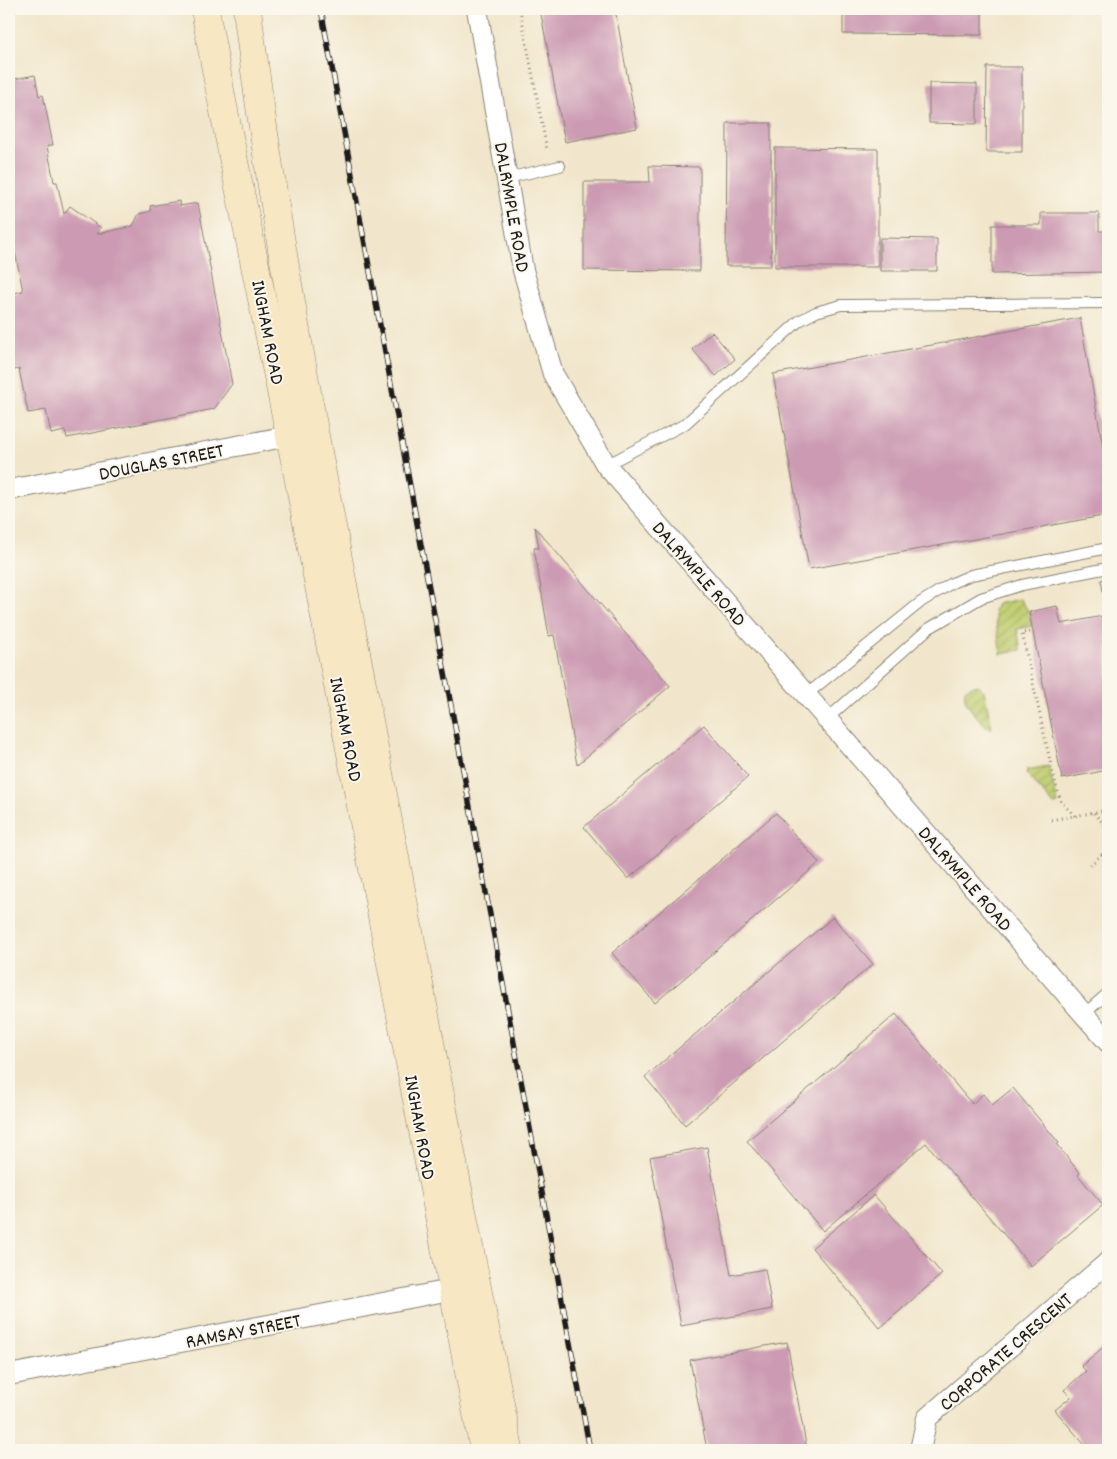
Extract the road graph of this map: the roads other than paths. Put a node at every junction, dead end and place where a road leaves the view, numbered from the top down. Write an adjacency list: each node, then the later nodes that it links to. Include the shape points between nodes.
1 (195, 9): 5 (main road)
2 (205, 9): 5 (main road, INGHAM ROAD)
3 (247, 9): 9 (main road, INGHAM ROAD)
4 (477, 9): 7 (street, DALRYMPLE ROAD)
5 (211, 42): 9 (main road, INGHAM ROAD)
6 (556, 167): 7 (lane)
7 (508, 178): 10 (street, DALRYMPLE ROAD, via 523,270 553,374)
8 (1108, 303): 10 (lane, via 841,305 816,312 799,321 685,424)
9 (302, 434): 11 (street, DOUGLAS STREET); 20 (main road, INGHAM ROAD)
10 (606, 465): 14 (street, DALRYMPLE ROAD)
11 (9, 490)
12 (1108, 548): 14 (lane, via 971,575 952,583 921,602)
13 (1108, 568): 15 (lane, via 1022,585 981,598 928,629)
14 (806, 695): 15 (street, DALRYMPLE ROAD)
15 (827, 719): 17 (street, DALRYMPLE ROAD)
16 (1108, 993): 17 (lane)
17 (1084, 1014): 18 (street, DALRYMPLE ROAD)
18 (1108, 1042)
19 (1108, 1262): 24 (street, CORPORATE CRESCENT, via 927,1418)
20 (465, 1288): 21 (street, RAMSAY STREET); 22 (main road, INGHAM ROAD); 23 (main road, INGHAM ROAD)
21 (9, 1375)
22 (484, 1450)
23 (509, 1450)
24 (920, 1450)

